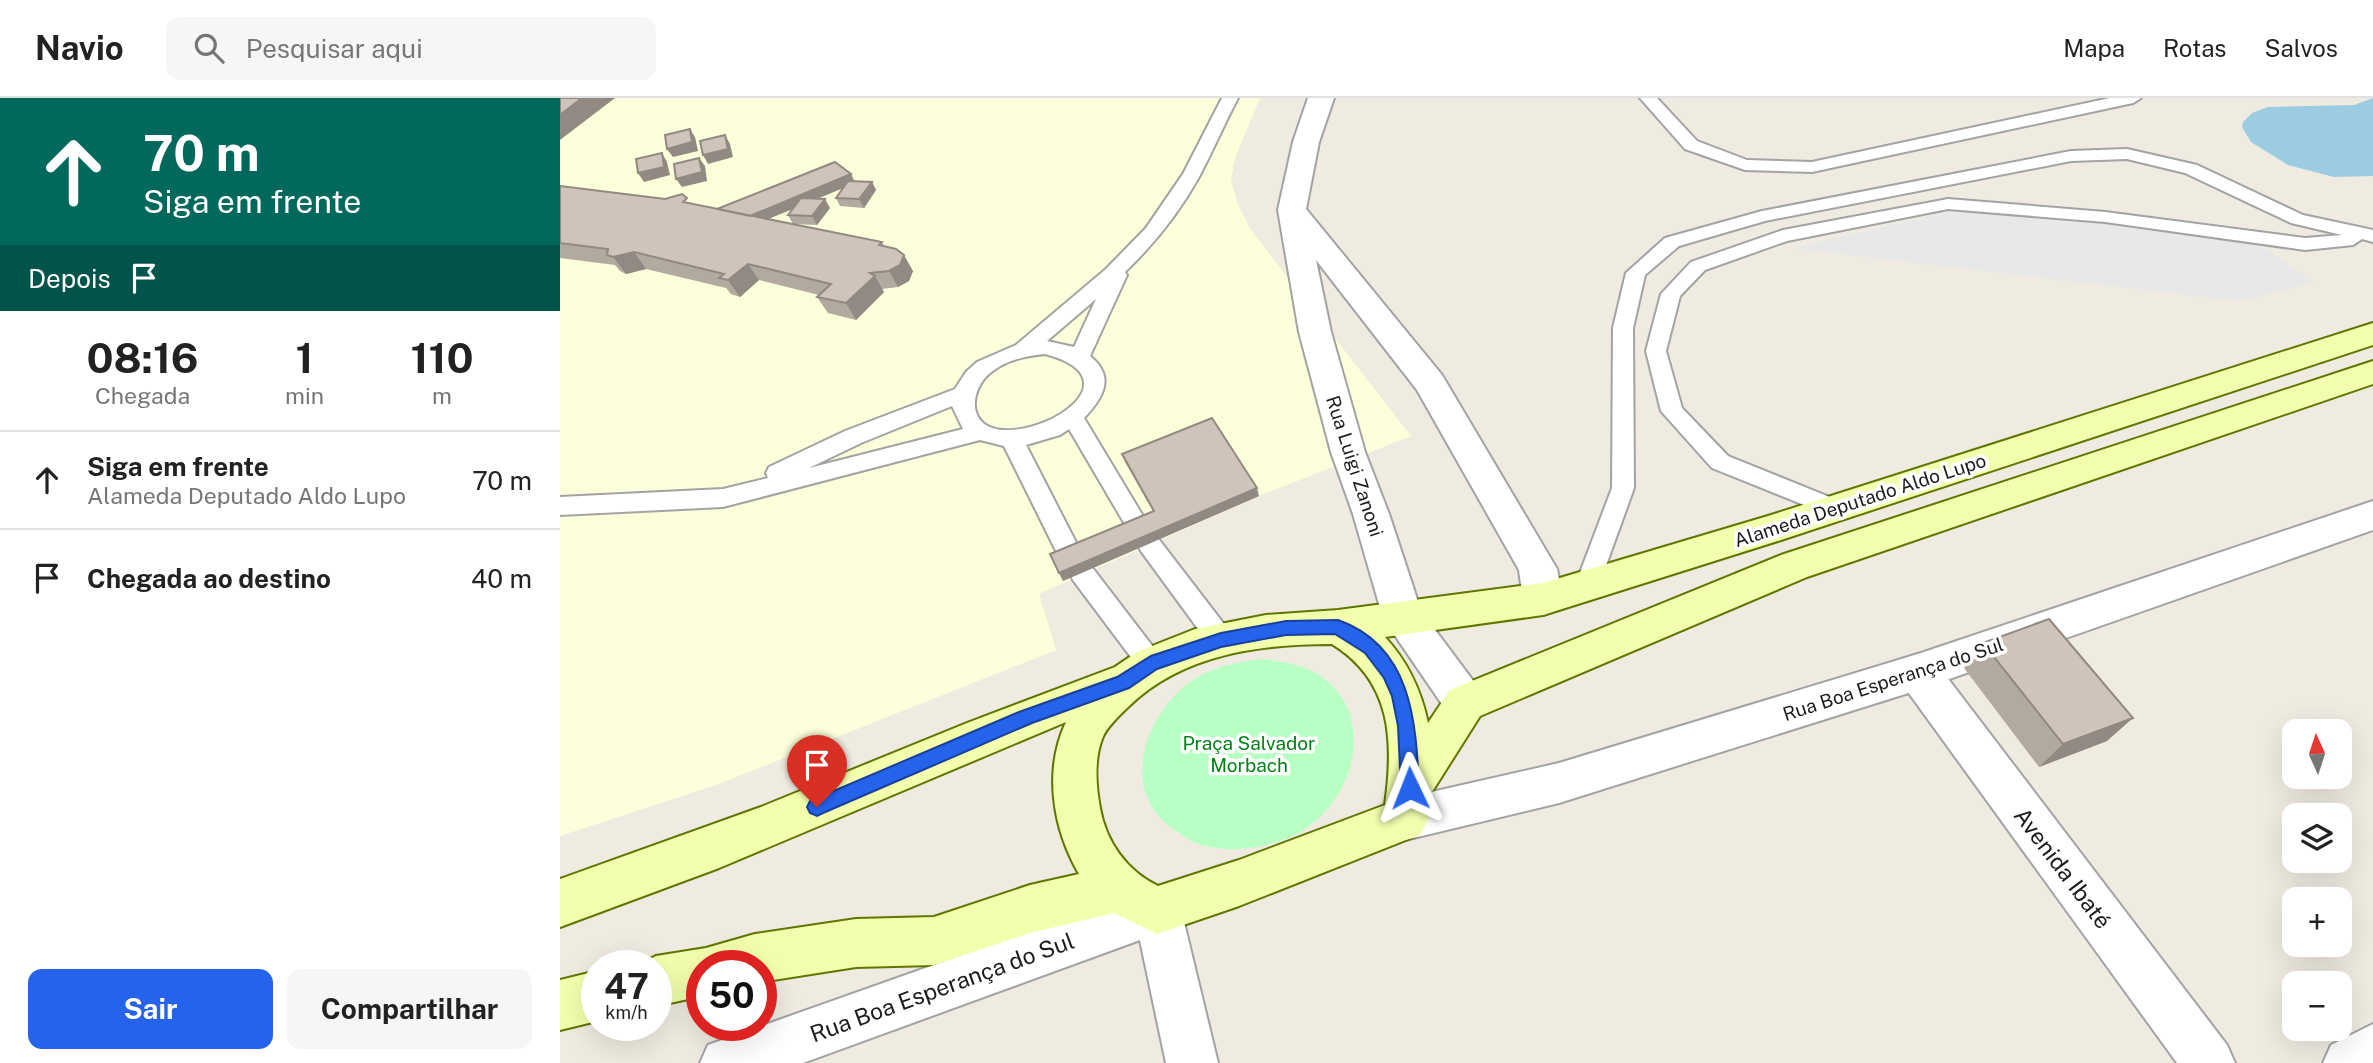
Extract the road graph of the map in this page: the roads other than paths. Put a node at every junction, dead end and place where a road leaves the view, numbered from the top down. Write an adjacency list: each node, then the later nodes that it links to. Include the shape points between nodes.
1 (1230, 98): 7 (lane, via 1187,184)
2 (1321, 98): 5 (street, Rua Luigi Zanoni)
3 (1648, 98): 4 (lane, via 1690,145 1745,165 1812,167)
4 (2133, 98)
5 (1292, 210): 21 (street, via 1430,383 1538,569); 22 (street, Rua Luigi Zanoni, via 1315,332 1335,405)
6 (2373, 237): 18 (lane, via 2305,243 2105,217 1948,204 1783,236 1698,266 1671,294 1656,351 1672,411 1720,461); 20 (lane, via 2297,219 2191,169 2127,154 2071,156 1762,216 1672,243 1636,273 1623,328 1623,488)
7 (1120, 268): 9 (lane); 10 (lane)
8 (2373, 334): 18 (main road, Alameda Deputado Aldo Lupo)
9 (1024, 349): 10 (lane, via 1055,348); 12 (lane, via 984,366)
10 (1080, 356): 13 (lane, via 1096,379 1093,394)
11 (2373, 372): 27 (main road, via 1794,566)
12 (962, 394): 14 (lane, via 961,409); 16 (lane, via 853,437)
13 (1073, 418): 15 (lane, via 1046,433); 24 (lane, via 1144,535)
14 (981, 432): 15 (lane); 16 (lane)
15 (1011, 438): 26 (lane)
16 (723, 498): 17 (lane)
17 (560, 506)
18 (1834, 508): 20 (main road, Alameda Deputado Aldo Lupo)
19 (2368, 524): 25 (street, Rua Boa Esperança do Sul)
20 (1587, 586): 21 (main road, Alameda Deputado Aldo Lupo)
21 (1543, 599): 22 (main road, Alameda Deputado Aldo Lupo)
22 (1404, 618): 23 (main road, Alameda Deputado Aldo Lupo); 27 (street, Rua Luigi Zanoni)
23 (1338, 627): 24 (main road, Alameda Deputado Aldo Lupo, via 1286,628); 28 (main road, via 1370,648 1401,696 1407,726)
24 (1221, 640): 26 (main road, Alameda Deputado Aldo Lupo)
25 (1918, 672): 28 (street, Rua Boa Esperança do Sul, via 1559,783); 37 (street, Avenida Ibaté)
26 (1137, 673): 29 (main road, via 1082,734 1076,814 1105,874); 30 (main road, via 766,829)
27 (1465, 703): 28 (main road)
28 (1408, 803): 29 (main road, via 1239,883)
29 (1138, 899): 31 (main road, via 1030,909 934,941 856,943); 35 (street, Rua Boa Esperança do Sul, via 837,1026); 36 (street)
30 (560, 903)
31 (777, 955)
32 (581, 1000): 33 (main road)
33 (560, 1005)
34 (2373, 1050): 38 (street)
35 (726, 1063)
36 (1192, 1063)
37 (2209, 1063)
38 (2349, 1063)

